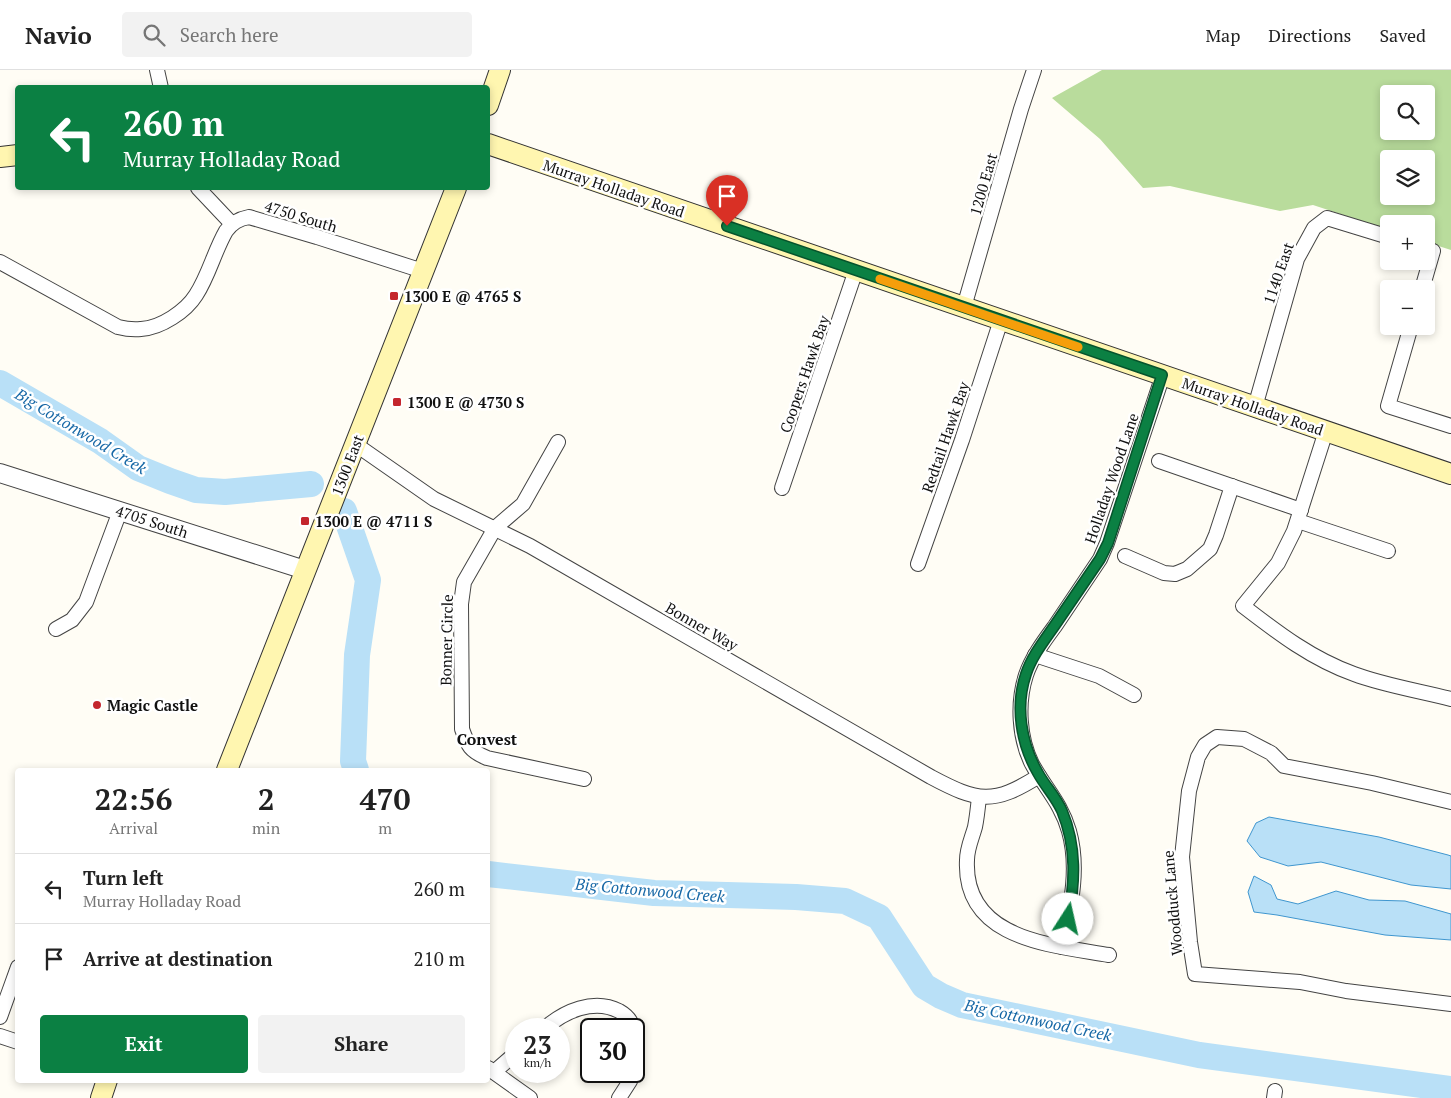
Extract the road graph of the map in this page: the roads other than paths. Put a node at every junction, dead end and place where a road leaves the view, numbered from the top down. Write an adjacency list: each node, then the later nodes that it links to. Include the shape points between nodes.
1 (158, 70): 4 (street)
2 (500, 70): 5 (main road)
3 (1034, 70): 16 (street, 1200 East)
4 (160, 85)
5 (490, 99)
6 (490, 145): 14 (main road, Murray Holladay Road)
7 (15, 155): 8 (main road)
8 (0, 157)
9 (200, 190): 11 (street)
10 (455, 190): 15 (main road, 1300 East)
11 (232, 224): 13 (street, via 220,242 195,297 174,315 143,330 118,327); 15 (street, 4750 South, via 249,217 257,218)
12 (1380, 234): 20 (street, 1140 East, via 1327,218 1314,228 1297,259)
13 (0, 262)
14 (856, 270): 16 (main road, Murray Holladay Road); 29 (street, Coopers Hawk Bay)
15 (423, 271): 24 (main road, 1300 East)
16 (964, 308): 17 (main road, Murray Holladay Road)
17 (1001, 320): 19 (main road, Murray Holladay Road); 35 (street, Redtail Hawk Bay)
18 (1408, 335): 21 (street, via 1388,406)
19 (1162, 375): 20 (main road, Murray Holladay Road); 38 (street, Holladay Wood Lane, via 1108,543)
20 (1255, 407): 22 (main road, Murray Holladay Road)
21 (1451, 426)
22 (1326, 431): 27 (main road, Murray Holladay Road); 31 (street)
23 (558, 442): 32 (street, Bonner Circle, via 523,504)
24 (355, 444): 32 (street, Bonner Way, via 434,500); 36 (main road, 1300 East)
25 (1159, 461): 28 (street)
26 (0, 472): 30 (street, 4705 South)
27 (1451, 474)
28 (1232, 486): 31 (street); 34 (street, via 1210,549 1186,569 1175,574 1164,573)
29 (782, 488)
30 (120, 511): 36 (street, 4705 South); 37 (street, via 86,602 72,620)
31 (1299, 515): 33 (street); 40 (street, via 1278,562 1243,606 1309,654 1334,666 1356,675)
32 (495, 528): 43 (street, Bonner Circle, via 464,582 462,593 462,729 467,744 475,753 487,758); 44 (street, Bonner Way, via 931,777 959,792)
33 (1388, 551)
34 (1125, 556)
35 (918, 564)
36 (305, 570): 41 (main road, 1300 East)
37 (56, 629)
38 (1035, 655): 39 (street, via 1099,676); 42 (street, Holladay Wood Lane, via 1026,674 1021,708 1022,734)
39 (1134, 695)
40 (1451, 699)
41 (228, 768)
42 (1039, 776): 44 (street, Bonner Way, via 1006,794); 46 (street, Holladay Wood Lane, via 1062,810 1073,847 1074,885)
43 (584, 779)
44 (979, 797): 46 (street, via 966,862 974,898 999,927)
45 (1451, 802): 49 (street, Woodduck Lane, via 1284,766 1271,753 1244,740 1217,737 1205,744 1198,757 1188,791 1182,857 1195,974 1300,982)
46 (1062, 947): 47 (street)
47 (1109, 955)
48 (15, 975): 50 (street)
49 (1451, 1004)
50 (0, 1017)
51 (561, 1018): 52 (street, via 596,1005 610,1007)
52 (627, 1018)
53 (0, 1036): 54 (street)
54 (15, 1041)
55 (505, 1060): 56 (street)
56 (491, 1070): 60 (street)
57 (106, 1083): 59 (main road)
58 (629, 1083): 61 (street)
59 (101, 1098)
60 (530, 1098)
61 (618, 1098)

